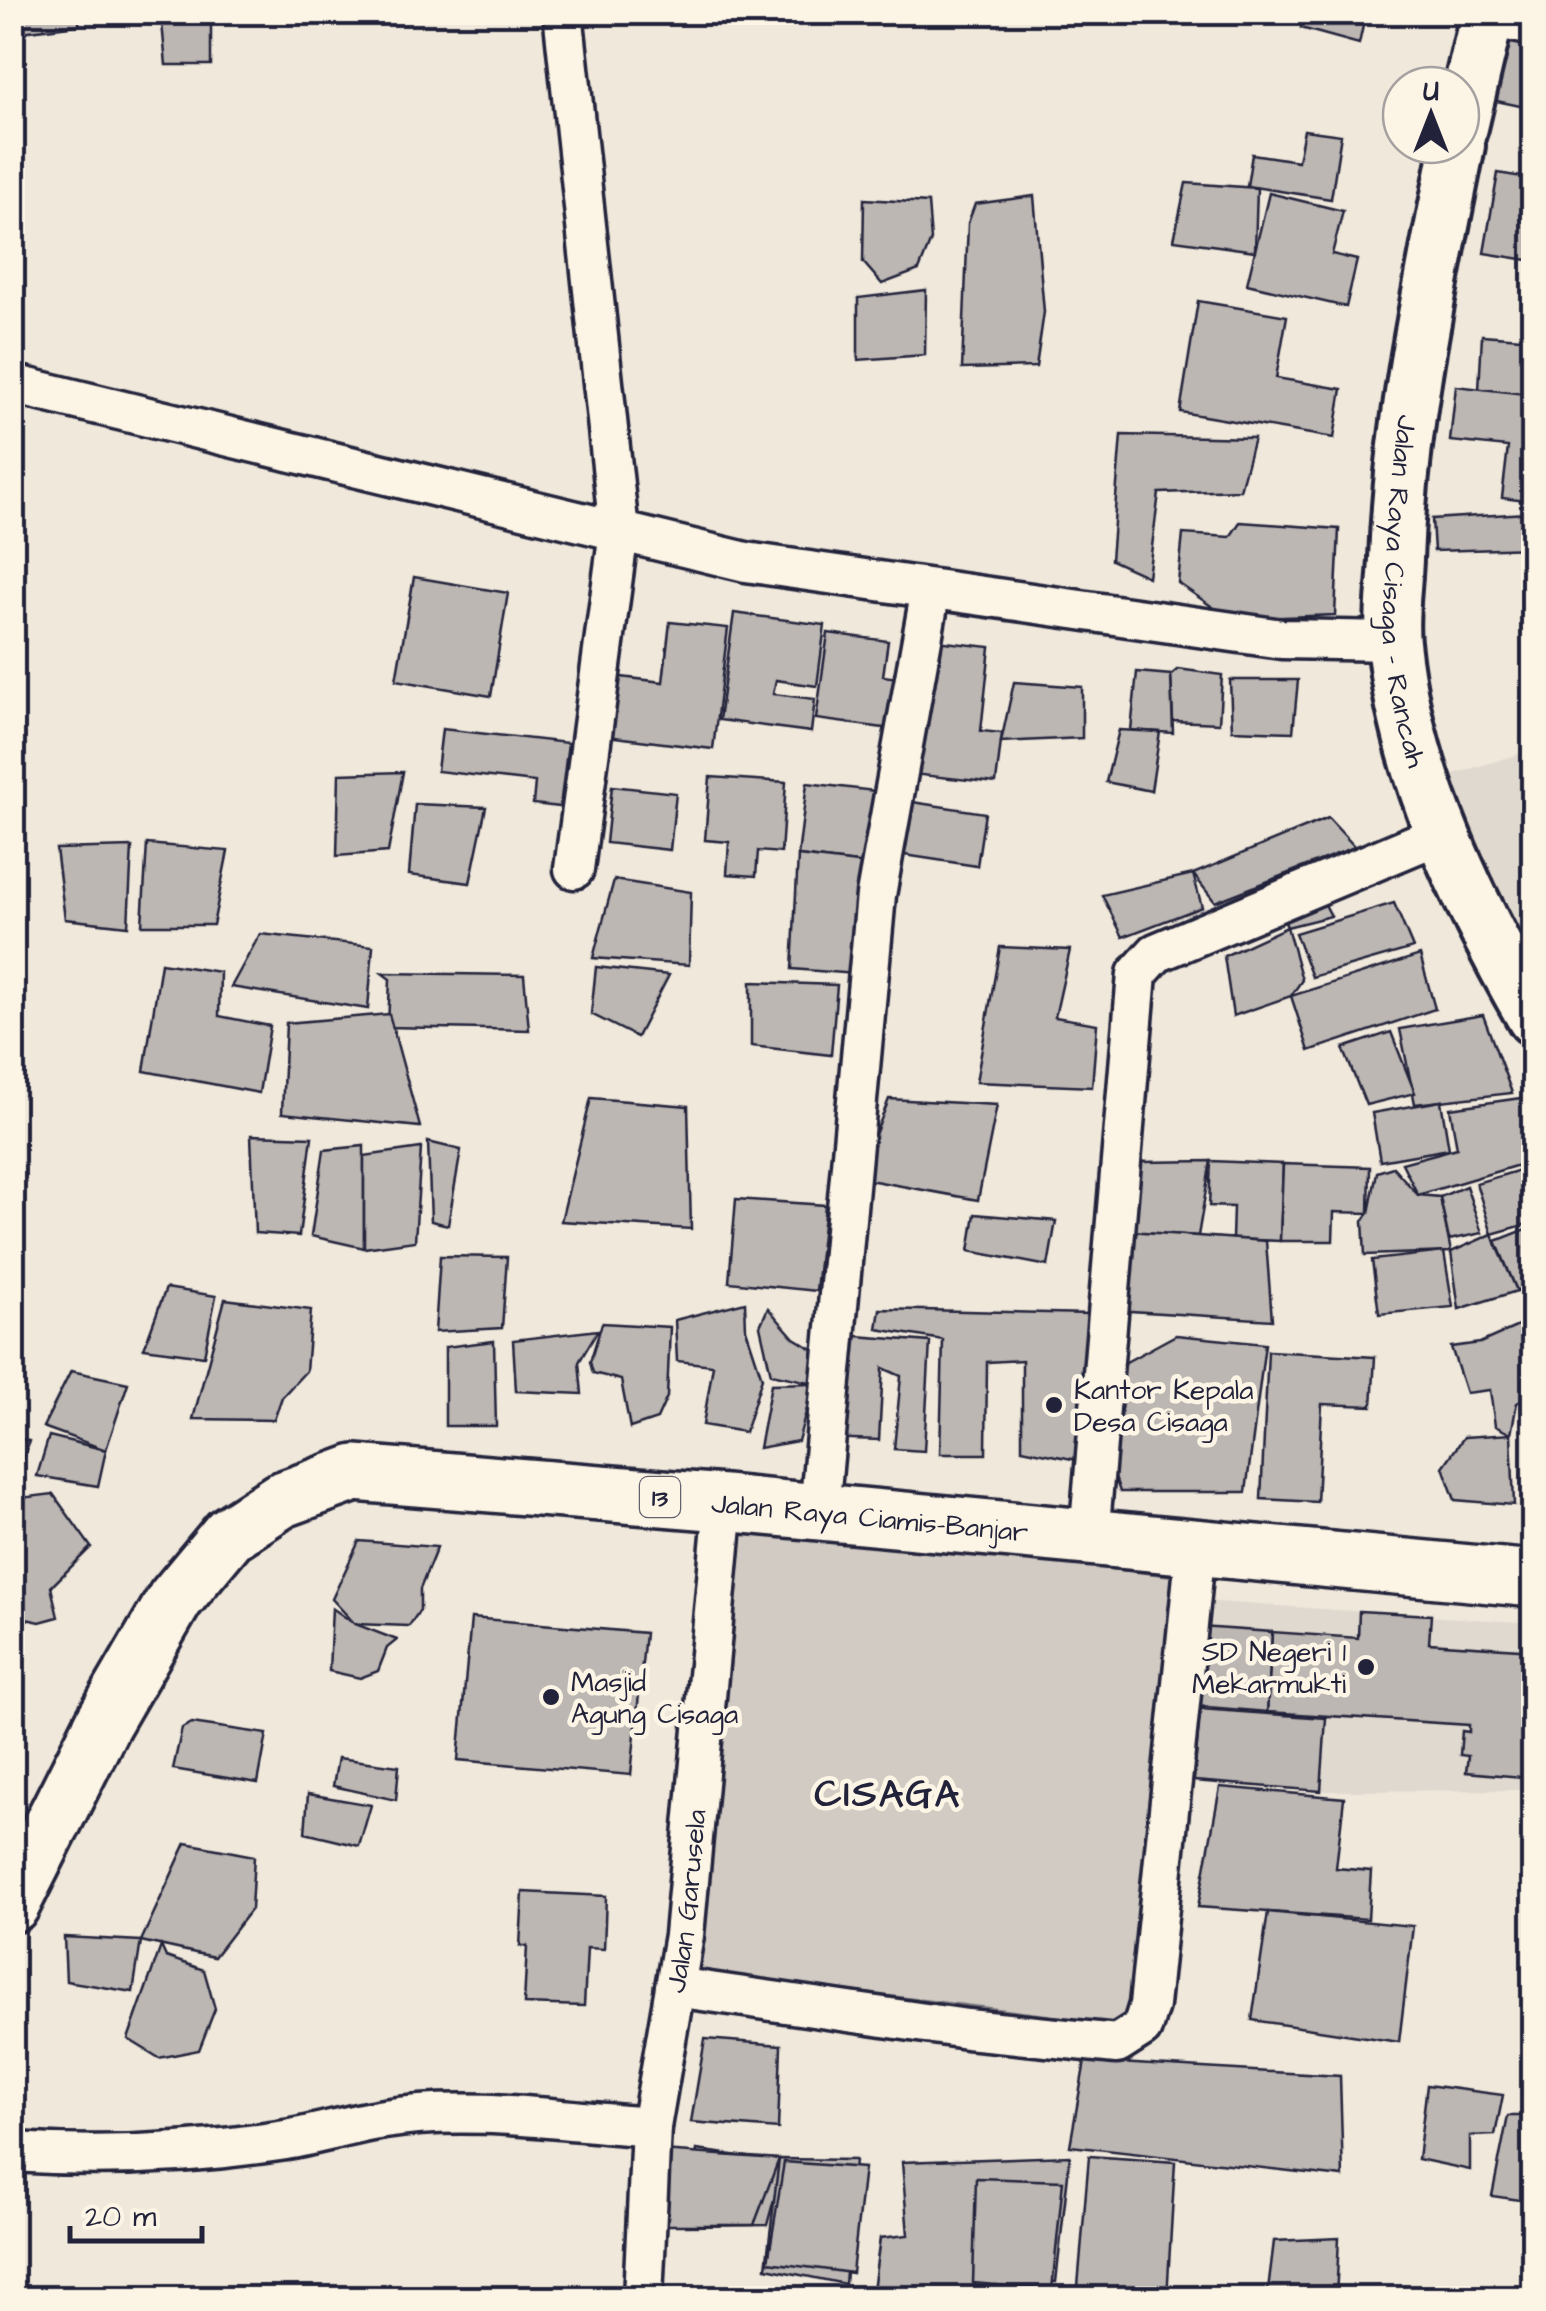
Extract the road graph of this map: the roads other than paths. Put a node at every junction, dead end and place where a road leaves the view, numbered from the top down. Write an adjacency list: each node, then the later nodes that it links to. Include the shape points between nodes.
1 (563, 12): 6 (street)
2 (1503, 19): 3 (main road)
3 (1481, 76)
4 (1454, 165): 8 (main road, Jalan Raya Cisaga – Rancah, via 1399,494)
5 (12, 384): 6 (street)
6 (619, 531): 7 (street, via 746,562); 10 (street)
7 (931, 589): 8 (street, via 1282,638); 13 (street, via 876,894)
8 (1393, 642): 9 (main road, Jalan Raya Cisaga – Rancah)
9 (1440, 834): 11 (main road, Jalan Raya Cisaga – Rancah); 14 (street, via 1156,953 1136,974)
10 (574, 869)
11 (1534, 1018)
12 (724, 1502): 13 (highway, Jalan Raya Ciamis-Banjar / 13); 17 (highway, Jalan Raya Ciamis-Banjar / 13, via 355,1473 281,1500 229,1534 175,1598); 18 (street, Jalan Garusela)
13 (819, 1511): 14 (highway, Jalan Raya Ciamis-Banjar / 13)
14 (1089, 1537): 15 (highway, Jalan Raya Ciamis-Banjar / 13)
15 (1196, 1546): 16 (highway, Jalan Raya Ciamis-Banjar / 13); 18 (street, via 1142,2028 1117,2044)
16 (1534, 1579)
17 (12, 1904)
18 (674, 1986): 19 (street, Jalan Garusela)
19 (651, 2127): 20 (street, via 450,2114 384,2118 209,2150); 21 (street, Jalan Garusela)
20 (12, 2152)
21 (642, 2298)

